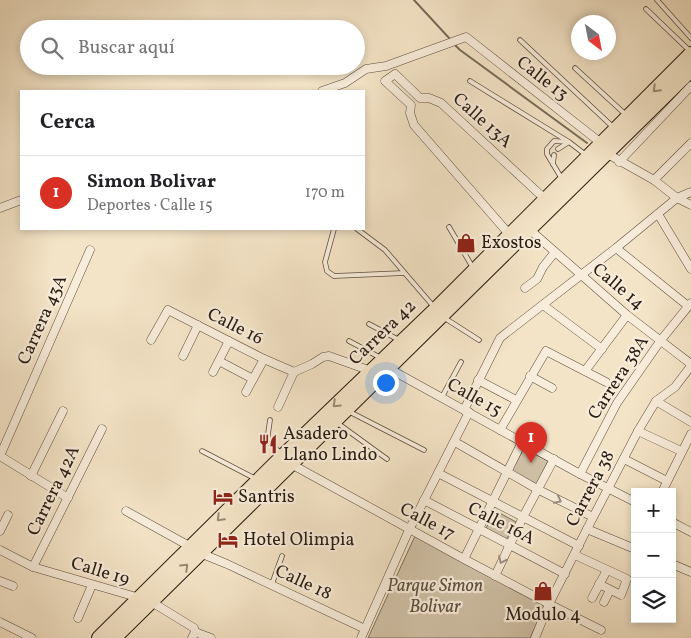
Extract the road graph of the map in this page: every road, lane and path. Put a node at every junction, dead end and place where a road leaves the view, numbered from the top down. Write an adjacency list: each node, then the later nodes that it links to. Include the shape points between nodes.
1 (657, 0): 3 (lane)
2 (646, 9): 5 (lane)
3 (691, 38)
4 (520, 40): 16 (lane)
5 (691, 53): 15 (highway, Carrera 42, one-way to 15)
6 (575, 68): 15 (lane)
7 (365, 69): 19 (street, Calle 13, via 386,66 466,38)
8 (691, 70): 19 (highway, Carrera 42)
9 (356, 75): 12 (street, Calle 13)
10 (470, 81): 17 (lane)
11 (691, 86): 25 (street)
12 (325, 90)
13 (420, 98): 14 (street); 14 (street, Calle 13A, via 395,74 385,81); 30 (street, Calle 13A, via 442,103)
14 (411, 105): 40 (street, via 414,125)
15 (628, 117): 16 (highway, Carrera 42)
16 (615, 129): 19 (highway, Carrera 42)
17 (569, 142): 20 (lane); 24 (lane); 26 (lane, via 554,141 548,149 547,154)
18 (691, 143): 22 (street)
19 (604, 148): 24 (highway, Carrera 42); 25 (street, Calle 13); 37 (highway, Carrera 42)
20 (558, 149)
21 (691, 149): 22 (street)
22 (682, 152): 27 (street)
23 (554, 155): 26 (lane)
24 (588, 156): 28 (highway, Carrera 42)
25 (619, 162): 27 (street, Calle 13)
26 (553, 164): 28 (lane)
27 (654, 180): 31 (street, Calle 13)
28 (563, 182): 30 (highway, Carrera 42)
29 (691, 192): 31 (street)
30 (546, 198): 40 (highway, Carrera 42)
31 (677, 198): 33 (street, Calle 13); 35 (street)
32 (20, 200): 34 (street)
33 (691, 205)
34 (0, 208)
35 (658, 214): 41 (street); 45 (street)
36 (449, 227): 44 (lane)
37 (529, 229): 43 (street, Calle 14); 51 (highway, Carrera 42)
38 (334, 230): 46 (lane, via 325,262 327,271 334,276)
39 (358, 230): 46 (lane, via 385,250)
40 (509, 234): 44 (highway, Carrera 42)
41 (616, 248): 47 (street); 49 (street)
42 (90, 250): 96 (street, Carrera 43A)
43 (555, 252): 47 (street, Calle 14); 48 (street, via 537,279)
44 (474, 269): 51 (highway, Carrera 42)
45 (691, 269)
46 (404, 273): 51 (lane)
47 (581, 274): 50 (street); 52 (street, Calle 14)
48 (525, 288)
49 (690, 304): 57 (street, Carrera 38A)
50 (543, 305): 61 (street); 73 (street, via 500,338)
51 (439, 312): 56 (lane); 60 (highway, Carrera 42); 66 (highway, Carrera 42)
52 (627, 315): 57 (street, Calle 14); 61 (street)
53 (369, 324): 60 (lane)
54 (198, 325): 55 (street, Calle 16, via 168,310); 58 (street, Calle 16); 62 (street)
55 (151, 340)
56 (479, 340)
57 (661, 340): 67 (street, Calle 14); 103 (street, Carrera 38A, via 617,403)
58 (229, 341): 63 (street, Calle 16); 64 (street)
59 (349, 341): 66 (lane)
60 (401, 341): 66 (highway, Carrera 42)
61 (602, 349): 68 (street)
62 (183, 356)
63 (264, 359): 70 (street, Calle 16); 72 (street)
64 (219, 361): 69 (street); 72 (street)
65 (462, 362): 77 (lane)
66 (380, 365): 70 (street, via 329,356); 77 (street, Calle 15); 81 (highway, Carrera 42); 100 (highway, Carrera 42, one-way to 100)
67 (691, 365): 79 (street, Carrera 38, via 675,386)
68 (585, 371): 71 (street, via 546,351); 74 (street)
69 (213, 372)
70 (294, 372): 80 (street)
71 (530, 376): 75 (street); 78 (street)
72 (253, 379): 76 (street)
73 (478, 380): 78 (street); 83 (street)
74 (606, 382)
75 (552, 388)
76 (246, 392)
77 (442, 397): 83 (street, Calle 15)
78 (516, 400): 88 (street)
79 (656, 401): 86 (street); 89 (street, Carrera 38)
80 (278, 407)
81 (346, 410): 85 (highway, Carrera 42); 93 (lane)
82 (63, 411): 104 (street)
83 (467, 411): 88 (street, Calle 15); 91 (street)
84 (270, 420): 100 (lane, via 267,440)
85 (335, 421): 97 (lane); 100 (highway, Carrera 42)
86 (691, 422)
87 (102, 429): 110 (street, Carrera 42A)
88 (500, 430): 92 (street, Calle 15)
89 (638, 431): 95 (street); 99 (street, Carrera 38)
90 (691, 434): 95 (street)
91 (455, 442): 101 (street); 102 (street)
92 (522, 442): 98 (street, Calle 15); 101 (street)
93 (424, 450)
94 (202, 451): 105 (lane)
95 (681, 451): 106 (street)
96 (0, 456): 104 (street)
97 (387, 459)
98 (554, 459): 103 (street, Calle 15); 108 (street)
99 (624, 459): 106 (street); 109 (street, Carrera 38)
100 (287, 460): 105 (highway, Carrera 42); 120 (street, Calle 17); 128 (highway, Carrera 42)
101 (507, 472): 108 (street); 113 (street)
102 (438, 473): 111 (street); 113 (street)
103 (580, 474): 109 (street, Calle 15)
104 (31, 476): 110 (street)
105 (258, 480): 128 (highway, Carrera 42, one-way to 128)
106 (667, 482): 107 (street)
107 (664, 488)
108 (538, 489): 116 (street); 117 (street, one-way to 117)
109 (608, 489): 112 (street, Calle 15); 117 (street, Carrera 38)
110 (68, 498): 133 (street, Carrera 42A)
111 (424, 500): 120 (street); 121 (street, Calle 16A)
112 (631, 500)
113 (493, 502): 116 (street); 121 (street)
114 (126, 511): 128 (street, Calle 18)
115 (8, 515): 122 (street)
116 (523, 517): 124 (street); 125 (street)
117 (593, 517): 119 (street, Carrera 38)
118 (676, 524): 123 (street)
119 (587, 529): 125 (street, Carrera 38); 126 (street)
120 (409, 530): 131 (street, Calle 17); 150 (street)
121 (479, 530): 124 (street, Calle 16A); 131 (street)
122 (0, 531)
123 (691, 532)
124 (510, 544): 136 (street, Calle 16A); 137 (street, one-way to 137)
125 (579, 546): 129 (street, Carrera 38)
126 (631, 547)
127 (0, 550): 133 (street, Calle 19)
128 (195, 550): 141 (street, Calle 18); 145 (highway, Carrera 42)
129 (575, 555): 134 (street); 136 (street, Carrera 38)
130 (282, 556): 141 (lane)
131 (464, 559): 137 (street, Calle 17)
132 (676, 566): 135 (street)
133 (33, 567): 140 (street, Calle 19)
134 (607, 570): 139 (street); 143 (street, via 627,579 621,595)
135 (691, 572)
136 (565, 574): 147 (street, Carrera 38)
137 (495, 576): 147 (street, Calle 17)
138 (0, 581): 142 (street)
139 (599, 584): 143 (street); 144 (street)
140 (92, 585): 145 (street, Calle 19); 148 (street)
141 (272, 585): 150 (street, Calle 18)
142 (13, 586)
143 (610, 590): 146 (street)
144 (592, 598)
145 (144, 600): 152 (street, Calle 19); 154 (highway, Carrera 42); 155 (highway, Carrera 42)
146 (604, 602)
147 (549, 604): 151 (street, Calle 17); 158 (street, Carrera 38)
148 (78, 618)
149 (0, 622): 153 (street)
150 (365, 628): 157 (street)
151 (601, 630)
152 (192, 632): 156 (street, Calle 19)
153 (32, 638)
154 (99, 638)
155 (114, 638)
156 (211, 638)
157 (361, 638)
158 (534, 638)

